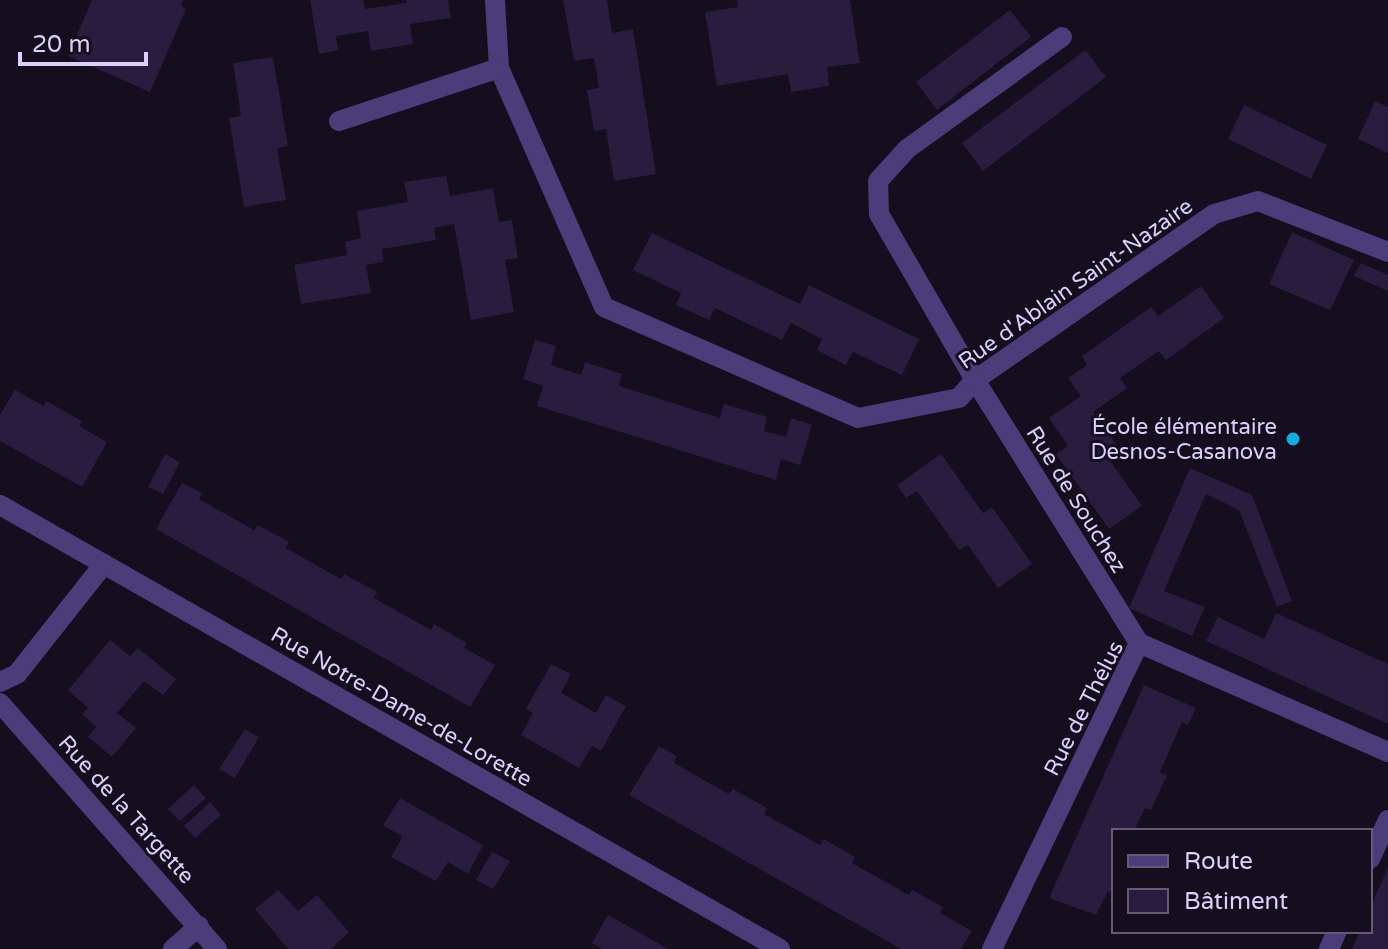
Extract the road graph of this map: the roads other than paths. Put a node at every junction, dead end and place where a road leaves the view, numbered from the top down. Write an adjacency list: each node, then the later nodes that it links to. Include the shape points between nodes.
1 (495, 0): 3 (street, Rue d'Ablain Saint-Nazaire)
2 (1062, 37): 6 (street, Rue de Souchez, via 907,149 878,181 879,214)
3 (499, 68): 4 (street); 6 (street, Rue d'Ablain Saint-Nazaire, via 604,307 858,418 959,398)
4 (339, 121)
5 (1388, 252): 6 (street, Rue d'Ablain Saint-Nazaire, via 1258,201 1214,214)
6 (975, 380): 9 (street, Rue de Souchez)
7 (0, 505): 8 (street, Rue Notre-Dame-de-Lorette)
8 (104, 564): 10 (street, via 17,674); 18 (street, Rue Notre-Dame-de-Lorette)
9 (1139, 643): 12 (street, Rue de Thélus); 19 (street, Rue de Thélus)
10 (0, 682)
11 (0, 703): 15 (street, Rue de la Targette)
12 (1388, 752)
13 (1388, 820): 14 (street)
14 (1372, 855)
15 (199, 926): 16 (street); 17 (street, Rue de la Targette)
16 (173, 949)
17 (217, 949)
18 (780, 949)
19 (992, 949)

